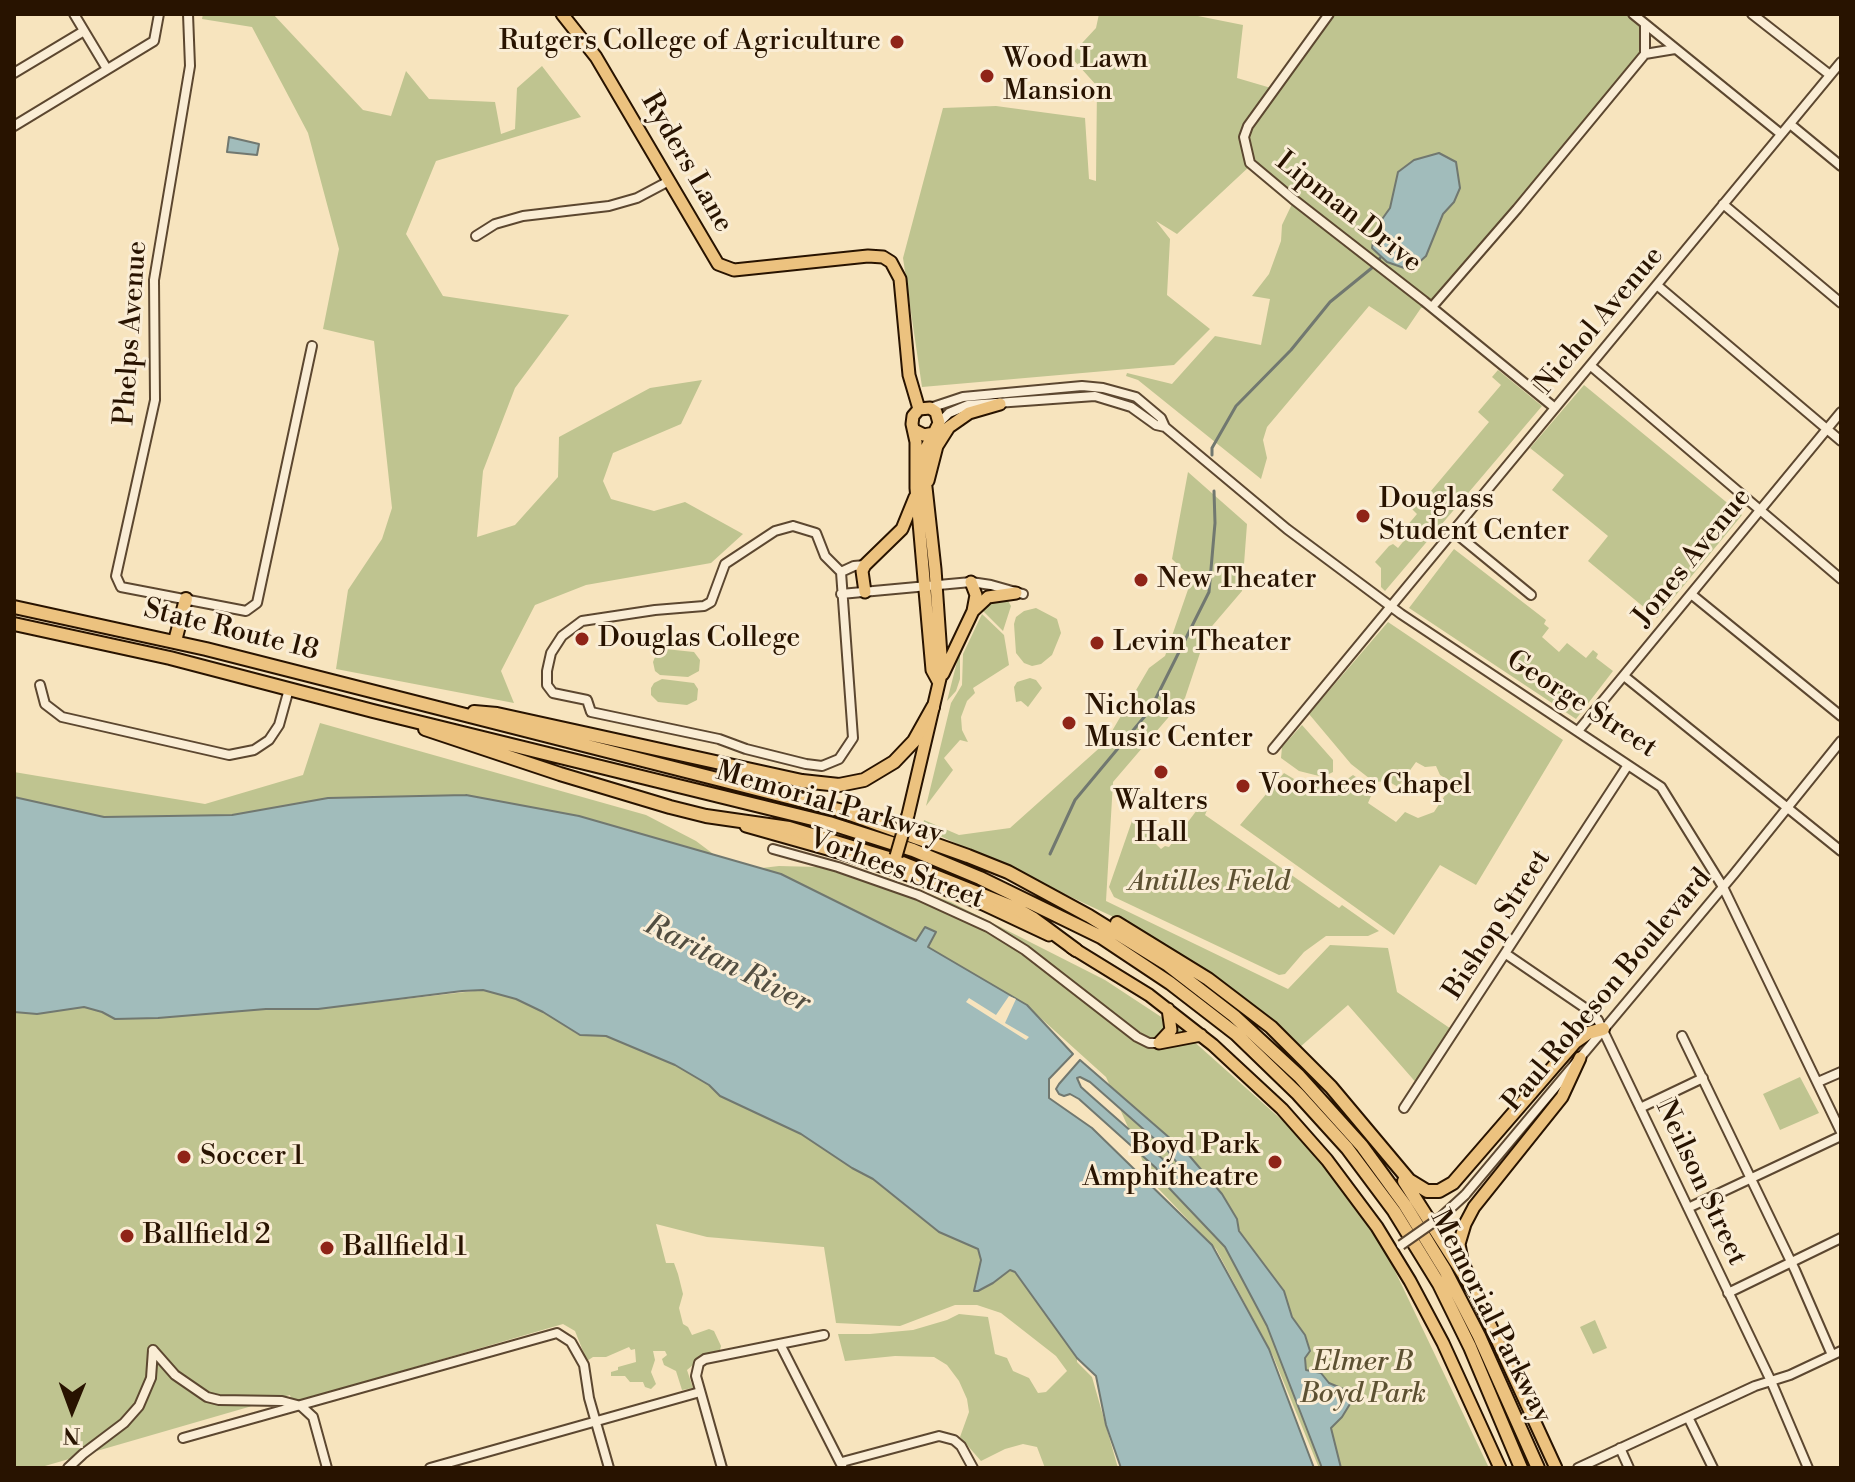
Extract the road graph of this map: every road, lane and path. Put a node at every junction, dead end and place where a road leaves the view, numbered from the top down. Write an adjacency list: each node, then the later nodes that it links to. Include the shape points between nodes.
1 (74, 14): 9 (street)
2 (159, 14): 13 (street, via 154,41)
3 (188, 14): 50 (street, Phelps Avenue, via 190,66 154,280 155,400 116,576 121,587)
4 (562, 14): 20 (main road, Ryders Lane, via 596,57)
5 (1329, 14): 25 (street, Lipman Drive, via 1248,126 1244,137 1250,163)
6 (1633, 14): 8 (street)
7 (1752, 14): 15 (street)
8 (1645, 24): 10 (street); 11 (street)
9 (84, 31): 13 (street); 14 (street)
10 (1676, 49): 11 (street); 18 (street)
11 (1645, 54): 25 (street)
12 (1841, 62): 15 (street, Nichol Avenue)
13 (107, 69): 17 (street)
14 (14, 73)
15 (1830, 75): 16 (street, Nichol Avenue)
16 (1790, 124): 18 (street, Nichol Avenue); 19 (street)
17 (14, 126)
18 (1781, 134): 21 (street, Nichol Avenue)
19 (1841, 166)
20 (669, 181): 22 (street, via 609,206 523,216); 30 (main road, Ryders Lane, via 712,256 725,268 876,256 891,262 900,279 909,375)
21 (1723, 204): 23 (street, Nichol Avenue); 24 (street)
22 (476, 236)
23 (1658, 286): 27 (street, Nichol Avenue); 34 (street)
24 (1841, 303)
25 (1432, 307): 29 (street, Lipman Drive)
26 (312, 346): 50 (street, via 257,603 246,611)
27 (1591, 366): 29 (street, Nichol Avenue); 38 (street)
28 (1000, 404): 32 (street, George Street, via 1095,396 1131,407); 33 (street, George Street, via 962,407); 37 (main road, via 969,413 949,427)
29 (1555, 408): 39 (street, Nichol Avenue)
30 (924, 409): 32 (street, George Street, via 963,397 1092,386 1136,397); 33 (main road, via 938,415); 35 (main road, via 911,420)
31 (1841, 412): 34 (street, Jones Avenue)
32 (1165, 427): 51 (street, George Street, via 1287,529)
33 (937, 428): 35 (main road, via 924,435); 37 (main road, via 924,455)
34 (1827, 429): 36 (street); 38 (street, Jones Avenue)
35 (914, 430): 37 (main road)
36 (1841, 441)
37 (922, 487): 40 (main road, via 902,529); 44 (main road)
38 (1759, 511): 42 (street); 48 (street, Jones Avenue)
39 (1453, 531): 49 (street); 51 (street, Nichol Avenue)
40 (865, 565): 41 (street); 45 (main road)
41 (841, 572): 46 (street); 46 (street, via 825,556 816,533 793,526 775,531 725,564 711,602 704,606 582,621 551,653 547,685 553,693 587,700 591,712 822,766 839,759 853,738)
42 (1841, 579)
43 (971, 582): 44 (street); 47 (street); 53 (main road, via 976,595)
44 (931, 584): 45 (street); 57 (main road, via 942,670)
45 (865, 592): 46 (street)
46 (841, 594)
47 (1020, 594): 53 (main road, via 988,597)
48 (1691, 594): 56 (street, Jones Avenue); 63 (street)
49 (1531, 595)
50 (186, 599): 55 (highway)
51 (1391, 606): 64 (street, George Street); 66 (street, Nichol Avenue)
52 (14, 607): 55 (highway, State Route 18)
53 (973, 611): 57 (main road)
54 (14, 624): 59 (highway, State Route 18)
55 (175, 641): 61 (highway, State Route 18)
56 (1624, 676): 64 (street, Jones Avenue); 68 (street)
57 (938, 681): 60 (main road)
58 (40, 685): 59 (street, via 45,704 62,717 229,755 254,750 269,740)
59 (289, 689): 62 (highway, State Route 18)
60 (933, 707): 61 (highway, via 914,741 887,768 864,780 832,785 497,714); 72 (main road, bridge)
61 (435, 708): 73 (highway, Memorial Parkway, via 839,810)
62 (373, 711): 69 (highway); 115 (highway, Memorial Parkway, via 867,835 1002,887 1137,959 1244,1041 1359,1163 1439,1284)
63 (1841, 716)
64 (1578, 731): 67 (street, George Street)
65 (1841, 741): 68 (street, Paul Robeson Boulevard)
66 (1273, 749)
67 (1628, 765): 74 (street, George Street, via 1661,787); 76 (street, Bishop Street)
68 (1788, 807): 71 (street); 74 (street, Paul Robeson Boulevard)
69 (706, 816): 72 (highway, via 789,828); 75 (main road, via 931,883)
70 (773, 849): 81 (street, Vorhees Street, via 918,895 988,927 1137,1037)
71 (1841, 851)
72 (896, 858): 75 (highway, via 1015,908)
73 (1008, 872): 89 (highway, via 1098,912 1223,990 1314,1069); 116 (highway, Memorial Parkway, via 1105,925 1181,975 1266,1044 1335,1115 1386,1177 1432,1247)
74 (1723, 887): 78 (street, Paul Robeson Boulevard); 85 (street, George Street)
75 (1076, 950): 77 (main road)
76 (1506, 954): 78 (street, Neilson Street, via 1588,1010); 86 (street, Bishop Street)
77 (1168, 1009): 79 (main road); 81 (main road, via 1171,1030)
78 (1603, 1029): 82 (street, Paul Robeson Boulevard); 87 (street, Neilson Street); 89 (highway, via 1578,1039 1446,1188 1419,1188)
79 (1201, 1035): 81 (main road); 93 (main road, via 1300,1129)
80 (1682, 1036): 84 (street)
81 (1159, 1043)
82 (1580, 1058): 93 (street, Paul Robeson Boulevard, bridge, via 1465,1195); 95 (main road, via 1562,1097 1467,1218 1460,1252)
83 (1841, 1072): 85 (street)
84 (1703, 1078): 87 (street); 90 (street)
85 (1818, 1082): 88 (street, George Street)
86 (1404, 1108)
87 (1640, 1108): 91 (street, Neilson Street)
88 (1841, 1134): 90 (street)
89 (1390, 1158): 95 (highway)
90 (1750, 1180): 91 (street); 94 (street)
91 (1688, 1208): 96 (street, Neilson Street)
92 (1841, 1238): 94 (street)
93 (1397, 1248): 114 (main road)
94 (1791, 1262): 96 (street); 99 (street)
95 (1475, 1292): 117 (main road)
96 (1728, 1293): 100 (street, Neilson Street)
97 (824, 1335): 98 (street)
98 (780, 1344): 101 (street, via 705,1359 697,1366); 107 (street)
99 (1837, 1353): 100 (street)
100 (1771, 1381): 103 (street); 121 (street, Neilson Street)
101 (700, 1392): 104 (street); 112 (street)
102 (301, 1406): 104 (street, via 552,1333 571,1342 581,1357); 105 (street); 108 (street, via 207,1397 175,1375 153,1350 151,1378 139,1406); 109 (street, via 313,1417)
103 (1688, 1417): 106 (street); 120 (street)
104 (595, 1421): 110 (street); 111 (street)
105 (183, 1438)
106 (1620, 1448): 118 (street); 119 (street)
107 (842, 1465): 113 (street, via 939,1436 961,1446)
108 (68, 1468)
109 (327, 1468)
110 (430, 1468)
111 (609, 1468)
112 (722, 1468)
113 (973, 1468)
114 (1500, 1468)
115 (1521, 1468)
116 (1538, 1468)
117 (1556, 1468)
118 (1578, 1468)
119 (1629, 1468)
120 (1713, 1468)
121 (1808, 1468)

